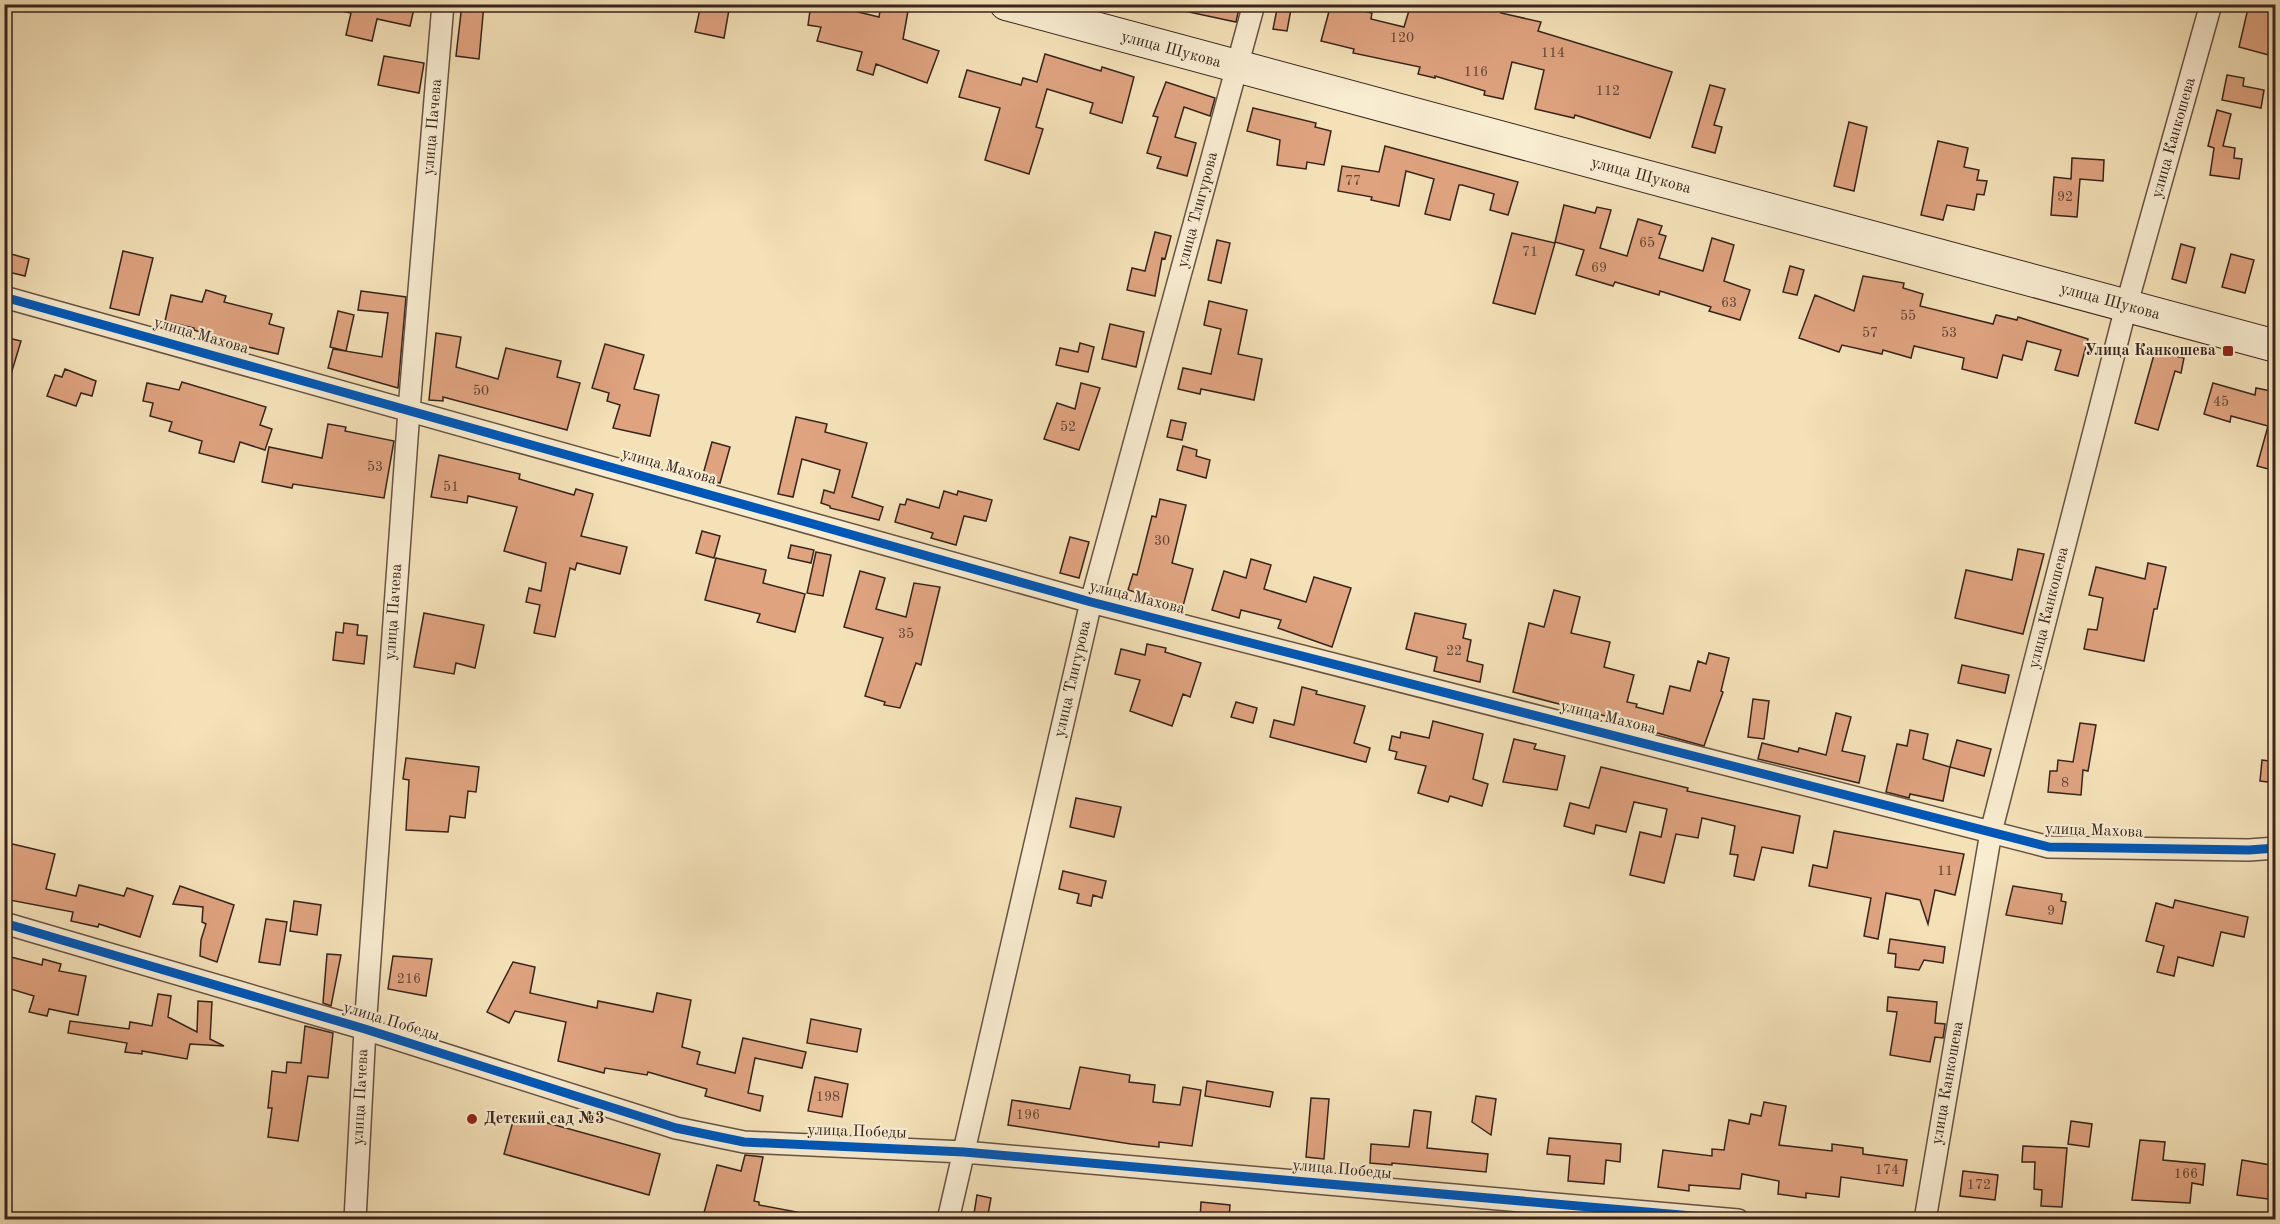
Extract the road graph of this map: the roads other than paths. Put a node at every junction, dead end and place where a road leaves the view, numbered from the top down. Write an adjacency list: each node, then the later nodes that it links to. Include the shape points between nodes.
1 (443, 4): 9 (street, улица Пачева)
2 (1006, 4): 5 (main road, улица Шукова)
3 (1254, 4): 5 (street, улица Тлигурова)
4 (2211, 4): 7 (street, улица Канкошева)
5 (1237, 68): 7 (main road, улица Шукова); 10 (street, улица Тлигурова)
6 (4, 297): 9 (street, улица Махова)
7 (2126, 307): 8 (main road, улица Шукова); 11 (street, улица Канкошева)
8 (2276, 346)
9 (409, 410): 10 (street, улица Махова); 14 (street, улица Пачева)
10 (1091, 602): 11 (street, улица Махова); 15 (street, улица Тлигурова)
11 (1991, 832): 12 (street, улица Махова, via 2049,847); 19 (street, улица Канкошева)
12 (2276, 848)
13 (4, 923): 14 (street, улица Победы)
14 (364, 1029): 15 (street, улица Победы, via 676,1128 744,1142); 16 (street, улица Пачева)
15 (964, 1152): 17 (street, улица Тлигурова); 18 (street, улица Победы)
16 (355, 1220)
17 (948, 1220)
18 (1738, 1220)
19 (1925, 1220)

